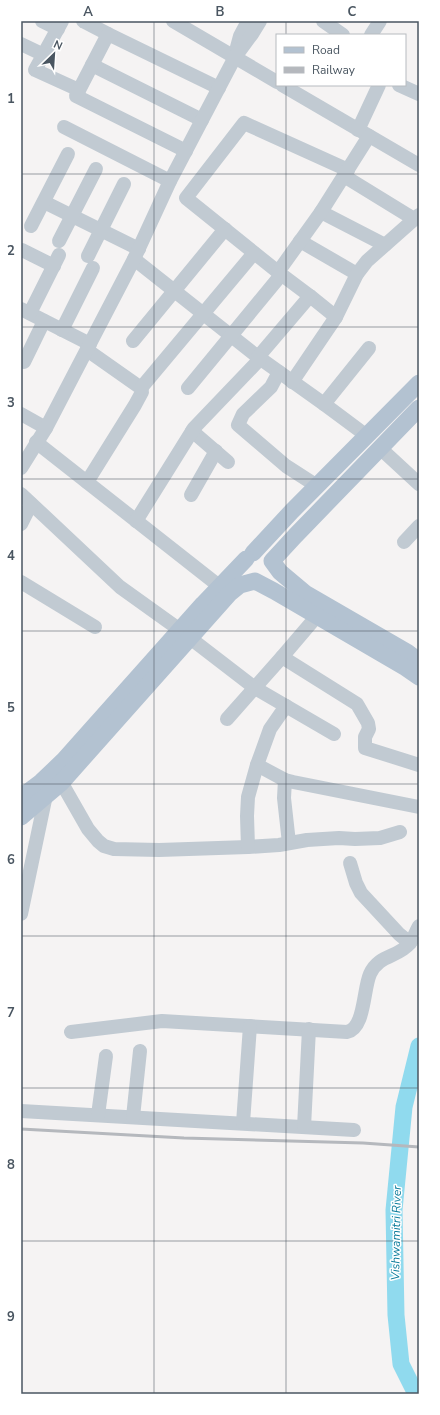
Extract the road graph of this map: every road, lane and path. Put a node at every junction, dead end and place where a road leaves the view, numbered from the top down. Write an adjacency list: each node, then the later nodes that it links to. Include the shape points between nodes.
1 (42, 21): 8 (street)
2 (83, 21): 9 (street)
3 (173, 21): 14 (street)
4 (248, 21): 14 (street, via 240,36)
5 (260, 21): 14 (street)
6 (323, 21): 10 (street)
7 (380, 21): 11 (street)
8 (60, 25): 13 (street)
9 (108, 34): 15 (street); 20 (street)
10 (342, 34)
11 (372, 34)
12 (21, 44): 13 (street)
13 (44, 55): 21 (street, via 35,70)
14 (235, 57): 16 (street); 20 (street)
15 (92, 65): 21 (street); 23 (street)
16 (276, 81)
17 (284, 86): 25 (street)
18 (379, 86): 25 (street)
19 (402, 86): 22 (street)
20 (218, 88): 23 (street)
21 (79, 90): 26 (street, via 76,96)
22 (419, 94)
23 (202, 120): 26 (street)
24 (64, 127): 31 (street)
25 (363, 133): 28 (street); 30 (street)
26 (186, 151): 31 (street)
27 (68, 154): 33 (street)
28 (419, 164)
29 (96, 169): 35 (street)
30 (346, 173): 34 (street); 36 (street); 37 (street, via 244,123 186,198)
31 (170, 181): 44 (street)
32 (124, 184): 38 (street)
33 (44, 202): 35 (street); 41 (street)
34 (321, 212): 40 (street); 42 (street)
35 (72, 216): 38 (street); 39 (street)
36 (416, 217): 42 (street)
37 (225, 230): 43 (street); 47 (street)
38 (101, 231): 44 (street); 53 (street, via 91,262)
39 (59, 241)
40 (300, 241): 45 (street); 46 (street)
41 (26, 242): 49 (street, via 56,260)
42 (385, 245): 46 (street)
43 (254, 253): 45 (street); 50 (street)
44 (136, 254): 47 (street); 56 (street)
45 (279, 274): 48 (street); 54 (street)
46 (357, 274): 51 (street)
47 (174, 291): 50 (street); 55 (street)
48 (310, 296): 51 (street); 58 (street)
49 (25, 311): 52 (street)
50 (203, 313): 54 (street); 63 (street)
51 (336, 317): 61 (street)
52 (44, 321): 53 (street); 59 (street)
53 (62, 330): 56 (street)
54 (231, 336): 58 (street); 64 (street)
55 (133, 341)
56 (88, 347): 63 (street); 68 (street)
57 (369, 348): 65 (street)
58 (259, 358): 60 (street); 69 (street)
59 (24, 362)
60 (279, 372): 61 (street); 78 (street, via 271,387 243,414 238,425 286,466)
61 (292, 382): 65 (street)
62 (419, 383): 70 (main road)
63 (141, 388): 76 (street, via 141,396)
64 (188, 388)
65 (324, 404): 70 (street)
66 (419, 408): 72 (main road)
67 (21, 414): 68 (street)
68 (46, 428): 71 (street)
69 (192, 431): 73 (street); 82 (street)
70 (367, 436): 78 (main road)
71 (36, 442): 75 (street); 76 (street)
72 (380, 448): 77 (street); 87 (main road)
73 (216, 451): 74 (street); 80 (street)
74 (228, 462)
75 (21, 468)
76 (87, 482): 82 (street)
77 (419, 484)
78 (317, 486): 86 (main road)
79 (21, 494): 81 (street)
80 (191, 495)
81 (31, 504): 83 (street); 93 (street, via 120,587)
82 (136, 521): 90 (street)
83 (21, 524)
84 (419, 526): 85 (street)
85 (404, 542)
86 (250, 556): 87 (main road, via 263,552 268,554); 88 (main road, via 244,563 245,573); 90 (main road)
87 (272, 561): 88 (main road, via 274,567 271,575 264,581); 95 (main road, via 280,572 305,593)
88 (255, 581): 90 (main road); 91 (main road)
89 (21, 582): 92 (street)
90 (224, 590): 93 (main road)
91 (317, 616): 94 (street); 96 (main road)
92 (95, 627)
93 (185, 634): 97 (street); 104 (main road)
94 (282, 658): 97 (street); 101 (street, via 357,704 368,723 365,748)
95 (419, 661)
96 (419, 677)
97 (255, 688): 98 (street); 99 (street)
98 (286, 706): 100 (street); 102 (street, via 270,729)
99 (227, 719)
100 (334, 734)
101 (418, 762)
102 (257, 765): 103 (street); 110 (street, via 247,806)
103 (285, 780): 106 (street); 109 (street, via 284,798)
104 (51, 782): 105 (main road); 107 (main road); 110 (street, via 104,846 114,849 159,850); 112 (street)
105 (21, 797)
106 (419, 807)
107 (21, 817)
108 (400, 832): 109 (street, via 380,838 339,838)
109 (289, 843): 110 (street)
110 (248, 847)
111 (350, 863): 114 (street, via 361,893)
112 (21, 914)
113 (419, 926): 114 (street)
114 (410, 943): 116 (street, via 377,962 366,986 360,1017 352,1030 346,1032)
115 (250, 1026): 116 (street); 117 (street, via 162,1021); 123 (street)
116 (309, 1029): 124 (street)
117 (71, 1032)
118 (140, 1051): 122 (street)
119 (106, 1056): 121 (street)
120 (21, 1111): 121 (street)
121 (98, 1115): 122 (street)
122 (133, 1117): 123 (street)
123 (243, 1124): 124 (street)
124 (304, 1127): 125 (street)
125 (354, 1130)

